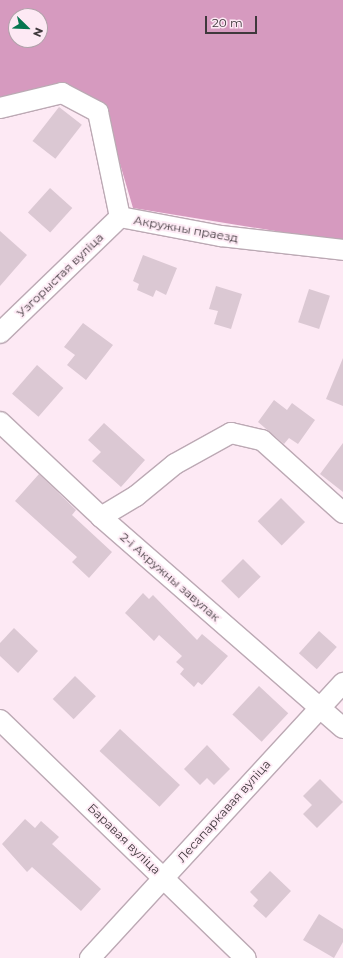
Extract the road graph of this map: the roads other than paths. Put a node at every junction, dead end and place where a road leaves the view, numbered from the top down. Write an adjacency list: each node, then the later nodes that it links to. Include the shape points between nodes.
1 (0, 108): 2 (street, Акружны праезд, via 62,93 98,112)
2 (120, 217): 3 (street, Акружны праезд, via 221,236); 4 (street, Узгорыстая вуліца)
3 (343, 250)
4 (0, 333)
5 (0, 422): 7 (street, 2-і Акружны завулак)
6 (343, 513): 7 (street, via 262,440 231,433 175,464 136,496)
7 (101, 517): 9 (street, 2-і Акружны завулак)
8 (343, 683): 9 (street, Лесапаркавая вуліца)
9 (318, 706): 11 (street, 2-і Акружны завулак); 12 (street, Лесапаркавая вуліца)
10 (0, 720): 12 (street, Баравая вуліца)
11 (343, 728)
12 (164, 877): 13 (street, Лесапаркавая вуліца); 14 (street, Баравая вуліца)
13 (90, 958)
14 (246, 958)

